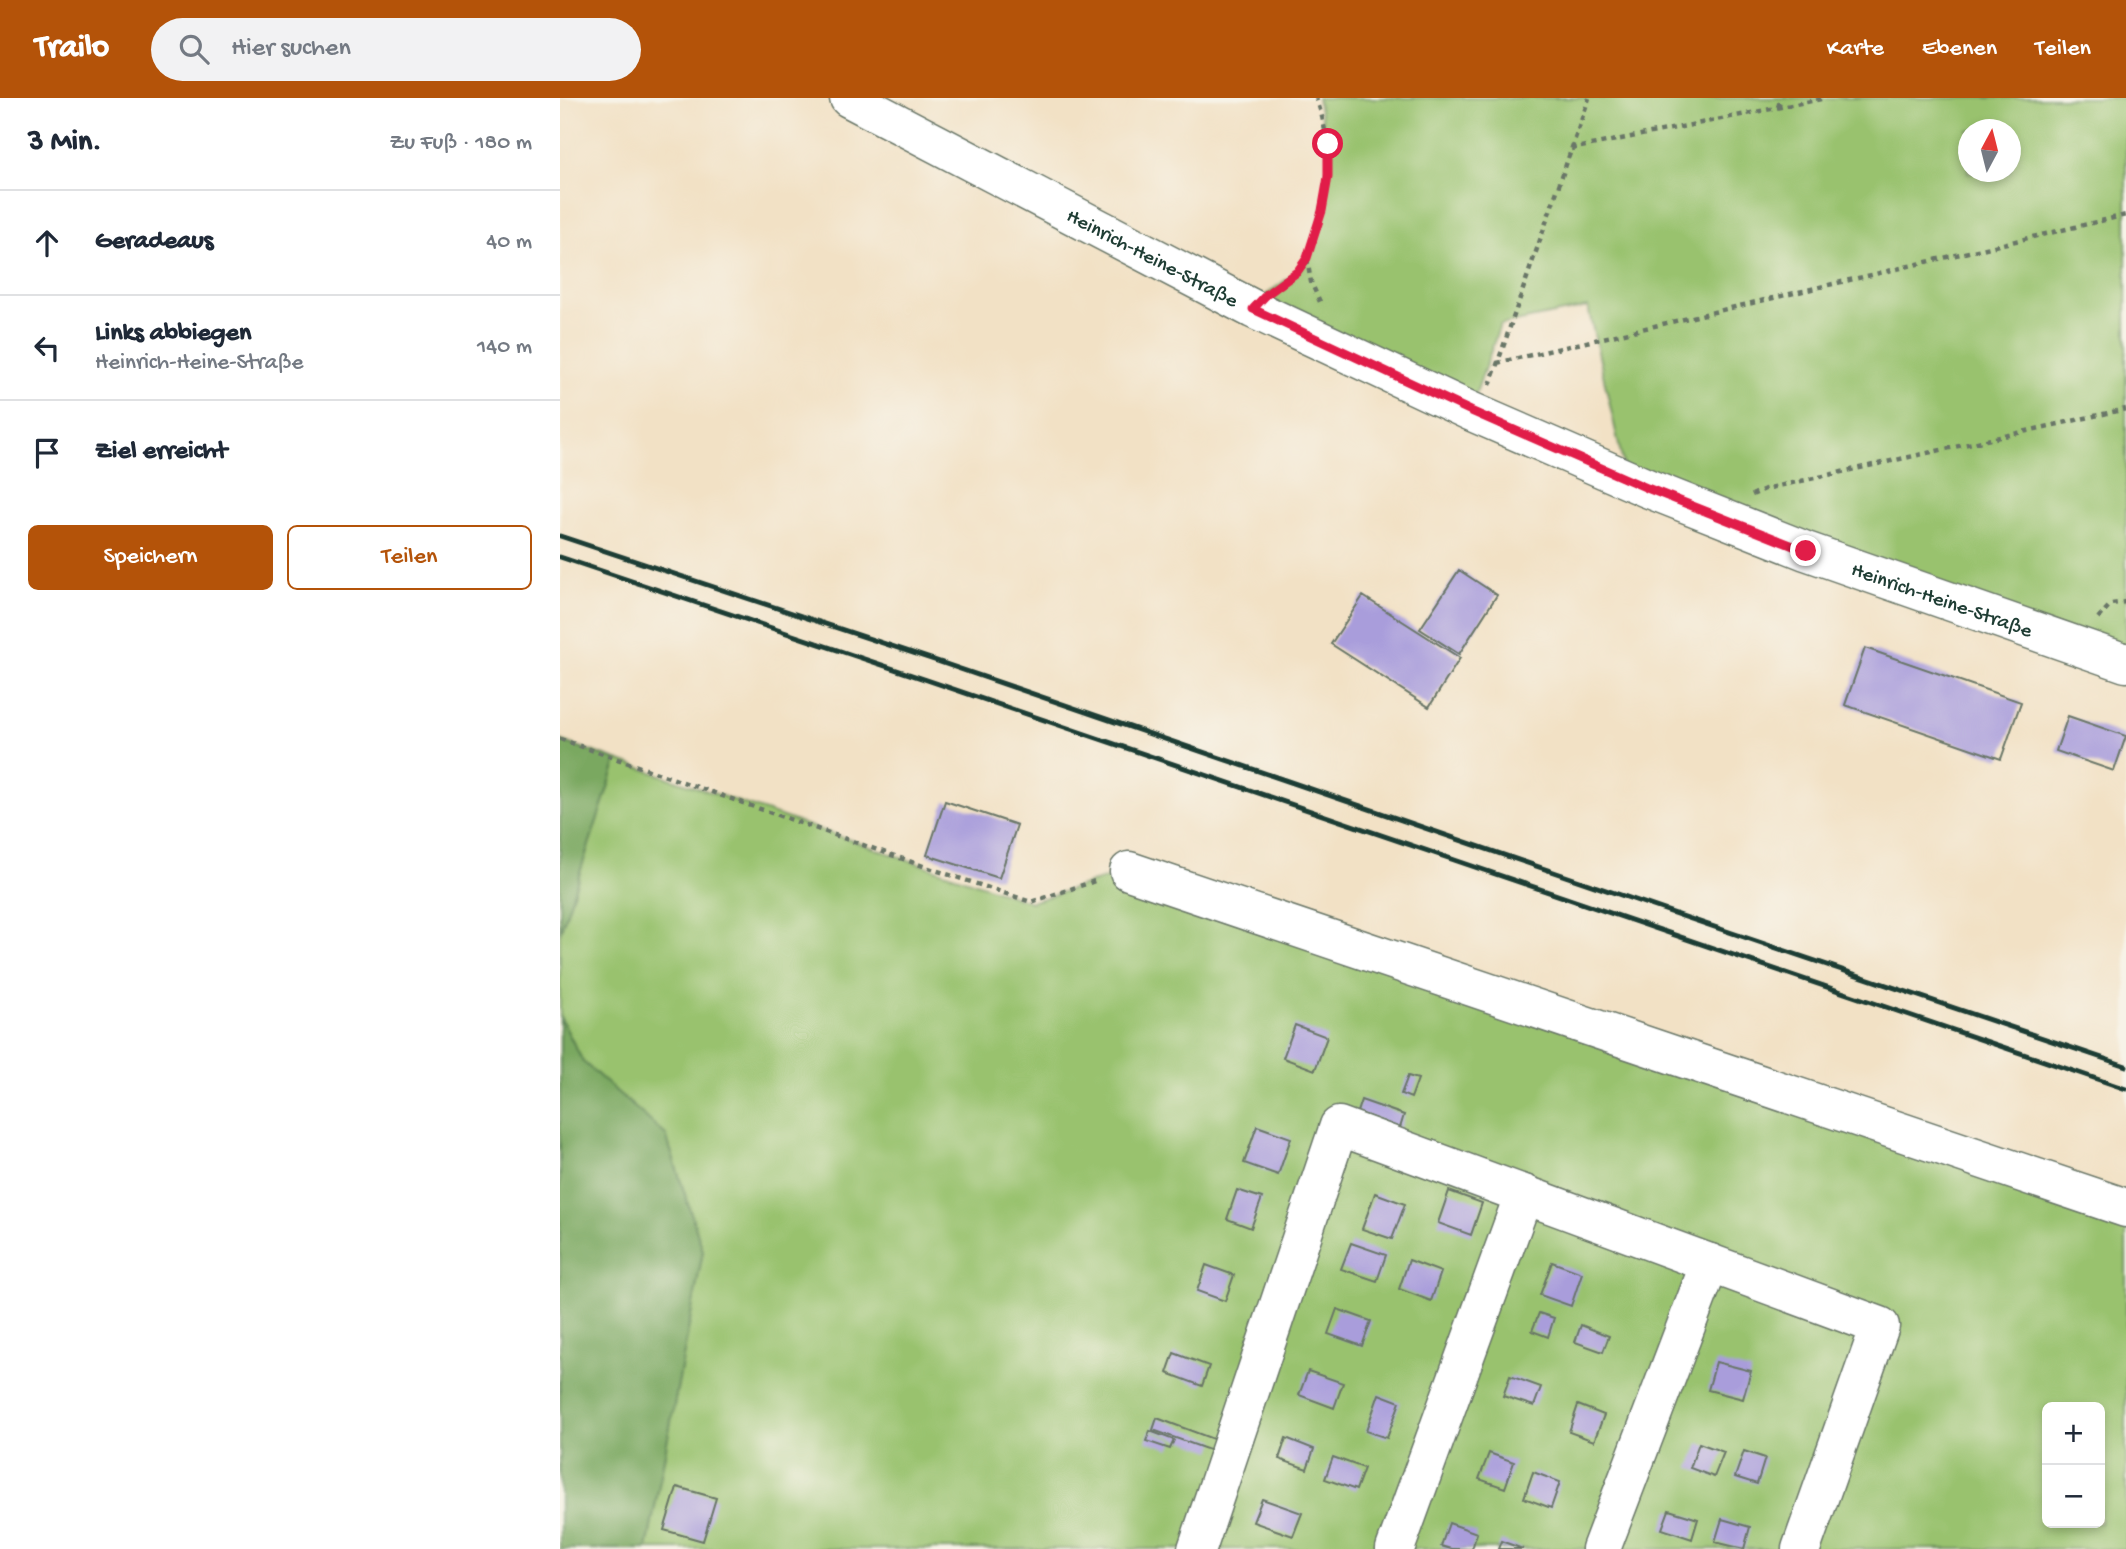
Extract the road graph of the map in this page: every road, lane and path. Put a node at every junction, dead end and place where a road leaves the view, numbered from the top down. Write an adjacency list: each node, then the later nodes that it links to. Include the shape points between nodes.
1 (849, 98): 9 (street, Heinrich-Heine-Straße)
2 (1317, 98): 9 (path, via 1328,144 1322,211 1307,258)
3 (1589, 98): 7 (path)
4 (1781, 98): 6 (path)
5 (1826, 98): 6 (path)
6 (1777, 108): 7 (path)
7 (1571, 149): 10 (path)
8 (2126, 215): 10 (path)
9 (1253, 309): 12 (street, Heinrich-Heine-Straße)
10 (1497, 363): 12 (path)
11 (2126, 410): 13 (path, via 1765,489 1745,503)
12 (1480, 415): 13 (street, Heinrich-Heine-Straße)
13 (1738, 524): 14 (street, Heinrich-Heine-Straße)
14 (2126, 663)
15 (560, 739): 16 (path, via 1031,902)
16 (1129, 870): 18 (street)
17 (1524, 1194): 19 (street); 20 (street, via 1339,1126); 21 (street)
18 (2126, 1208)
19 (1710, 1263): 22 (street); 23 (street, via 1880,1326)
20 (1197, 1549)
21 (1395, 1549)
22 (1601, 1549)
23 (1801, 1549)

